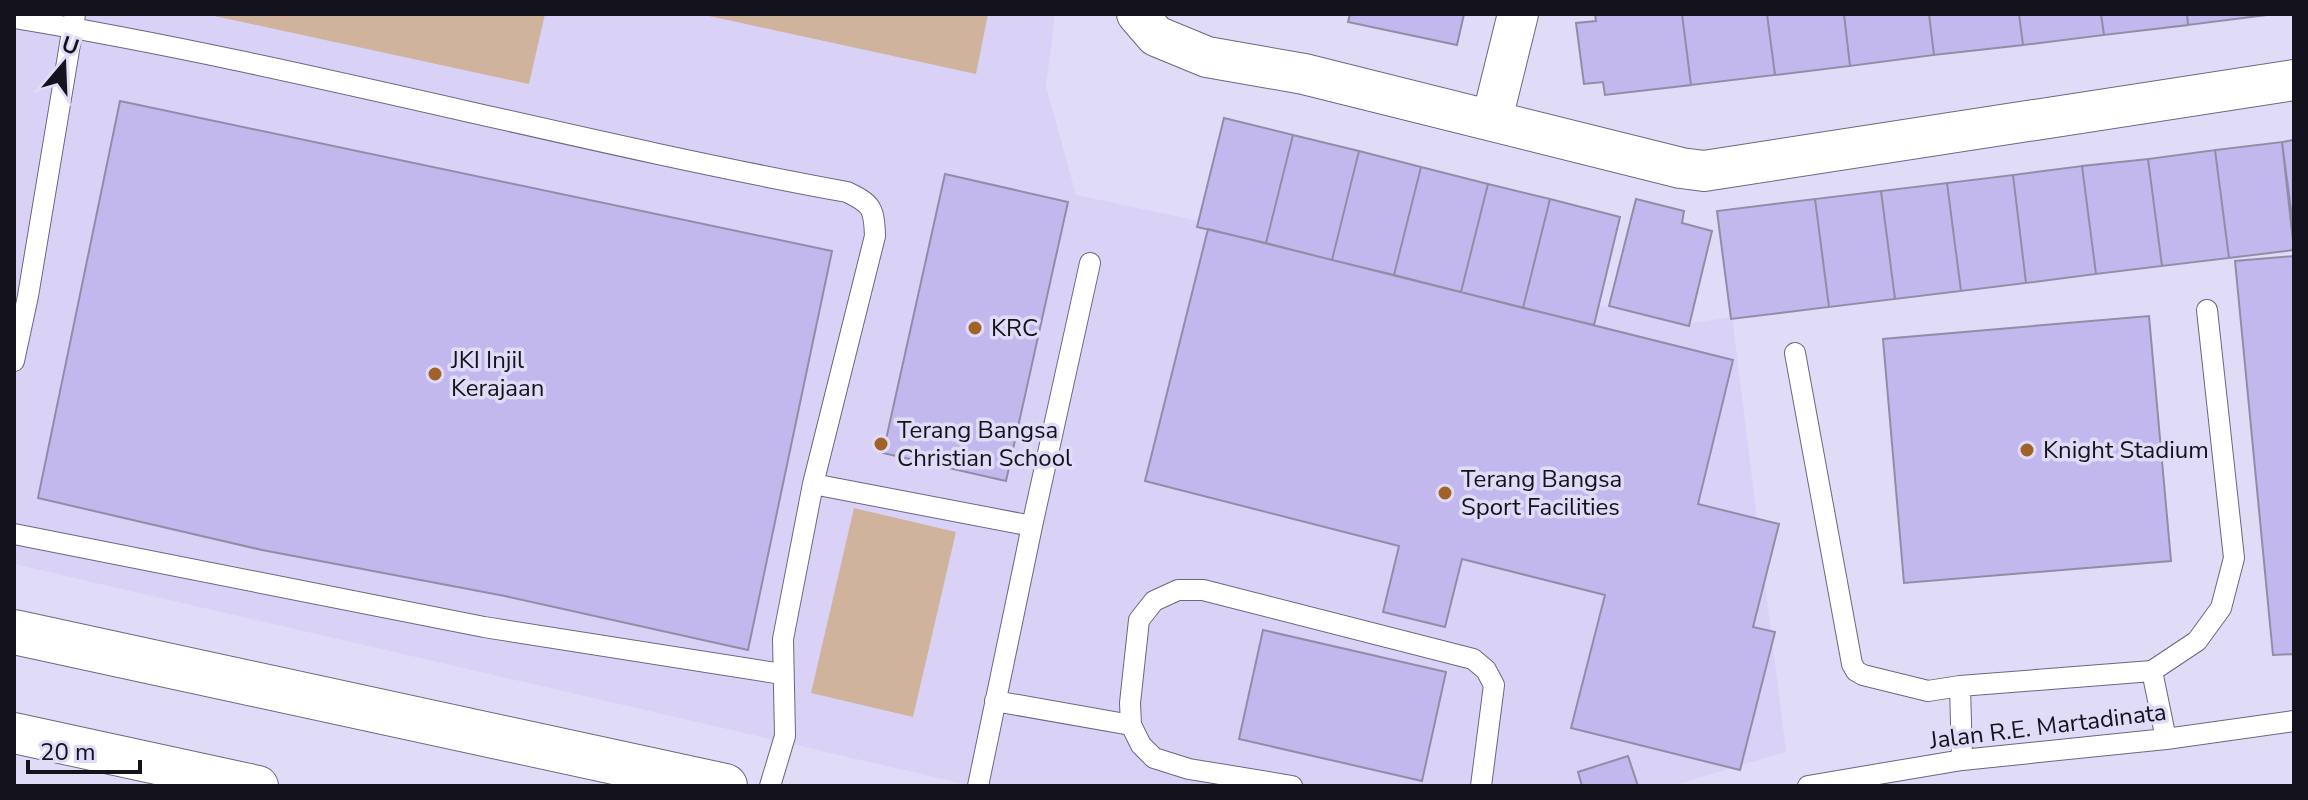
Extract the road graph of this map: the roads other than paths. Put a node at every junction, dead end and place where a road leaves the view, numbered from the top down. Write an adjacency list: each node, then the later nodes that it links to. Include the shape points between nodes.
1 (1137, 14): 6 (street, via 1156,36 1207,57 1304,74)
2 (1518, 14): 6 (street)
3 (14, 18): 4 (lane)
4 (74, 21): 8 (lane); 12 (lane, via 862,199 874,214 875,236)
5 (2294, 80): 6 (street, via 1704,171)
6 (1492, 119)
7 (1090, 263): 13 (lane)
8 (21, 295): 11 (lane)
9 (2207, 310): 16 (lane, via 2234,558 2221,608 2197,641)
10 (1795, 353): 18 (lane, via 1852,664 1863,675 1928,691)
11 (14, 361)
12 (813, 484): 13 (lane); 17 (lane, via 783,639)
13 (1032, 526): 19 (lane)
14 (14, 534): 17 (lane, via 484,627)
15 (14, 632): 26 (street)
16 (2152, 671): 18 (lane); 23 (lane)
17 (782, 674): 27 (lane, via 785,736)
18 (1960, 686): 24 (lane)
19 (995, 701): 21 (lane); 28 (lane)
20 (2294, 721): 23 (lane, Jalan R.E. Martadinata)
21 (1131, 725): 29 (lane, via 1154,758); 30 (lane, via 1139,620 1166,595 1203,590 1473,659 1494,685)
22 (14, 733): 25 (street)
23 (2166, 739): 24 (lane, Jalan R.E. Martadinata)
24 (1962, 760): 31 (lane, Jalan R.E. Martadinata)
25 (258, 786)
26 (725, 786)
27 (770, 786)
28 (978, 786)
29 (1292, 786)
30 (1481, 786)
31 (1808, 786)

